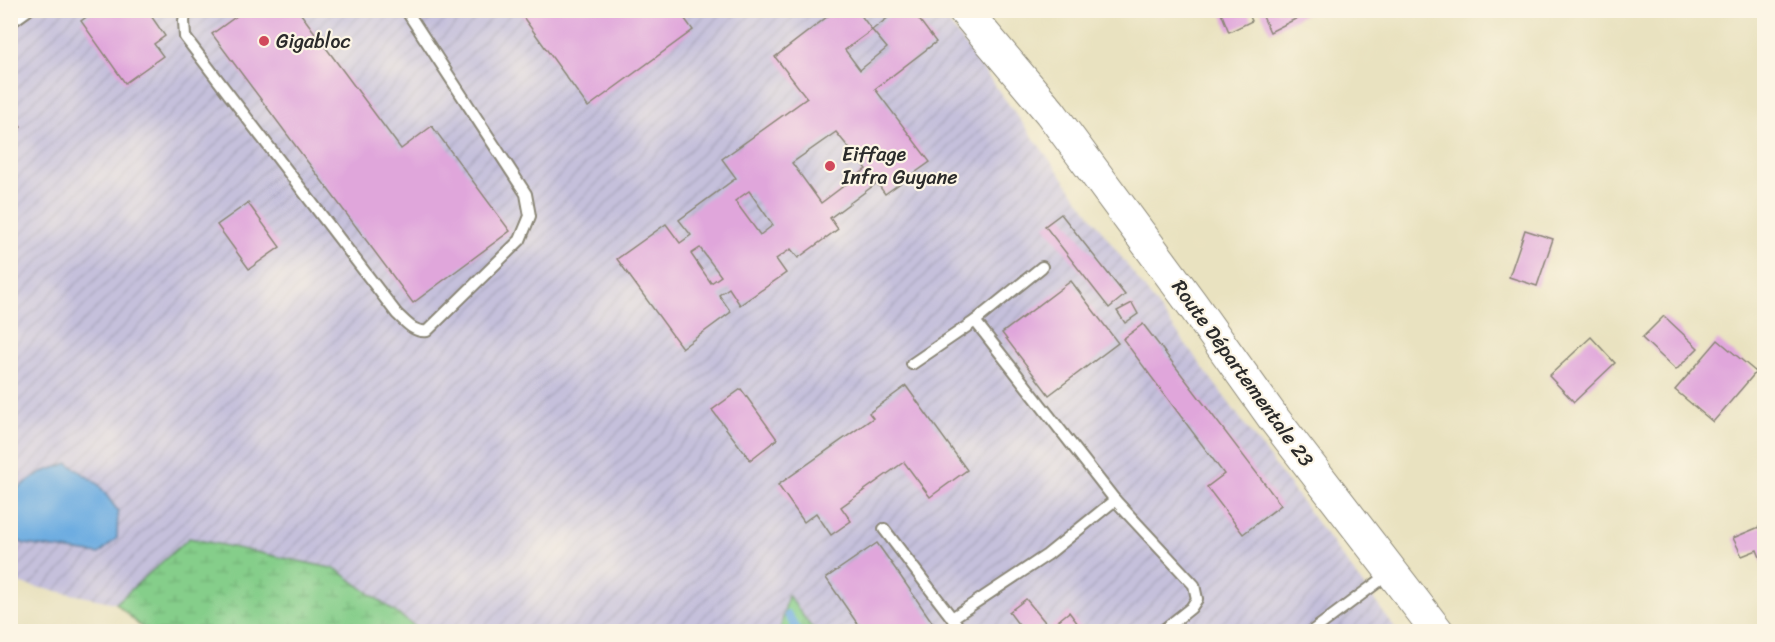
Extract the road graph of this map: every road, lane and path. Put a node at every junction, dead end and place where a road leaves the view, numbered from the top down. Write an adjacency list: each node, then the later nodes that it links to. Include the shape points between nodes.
1 (28, 10): 6 (lane)
2 (186, 10): 3 (lane, via 185,37 397,314 422,332 428,331 520,240 530,216 526,194)
3 (406, 10)
4 (964, 10): 7 (main road)
5 (989, 10): 7 (main road)
6 (10, 23)
7 (1050, 112): 13 (main road, Route Départementale 23, via 1274,419)
8 (1042, 267): 9 (lane)
9 (975, 321): 10 (lane); 11 (lane)
10 (912, 364)
11 (1115, 500): 14 (lane, via 1047,555); 16 (lane, via 1194,585 1197,599 1191,608)
12 (884, 529): 14 (lane)
13 (1392, 570): 17 (lane); 18 (main road, Route Départementale 23)
14 (952, 618): 15 (lane)
15 (962, 632)
16 (1161, 632)
17 (1311, 632)
18 (1438, 632)

